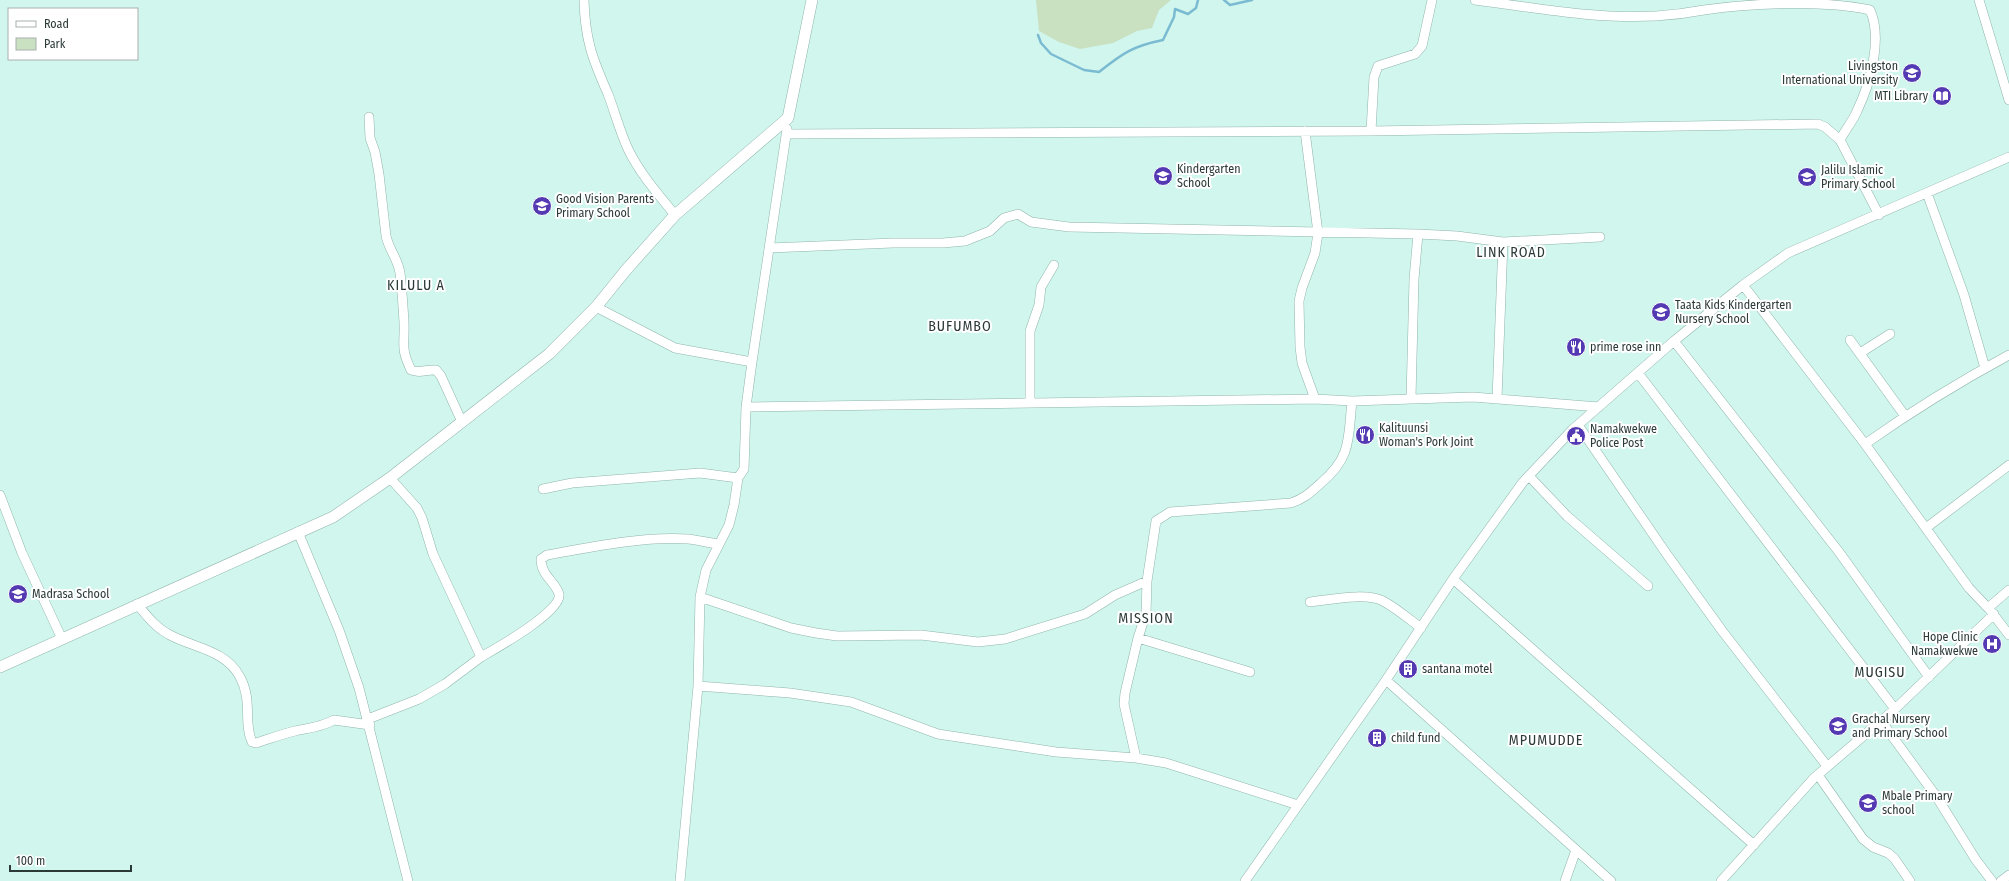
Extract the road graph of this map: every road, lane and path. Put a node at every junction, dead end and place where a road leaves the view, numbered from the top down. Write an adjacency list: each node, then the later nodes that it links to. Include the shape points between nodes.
1 (584, 0): 16 (street, via 586,35 596,68 629,150 650,184)
2 (812, 0): 8 (street)
3 (1432, 0): 10 (street, via 1422,46 1415,54 1378,66 1374,77)
4 (1475, 0): 12 (street, via 1599,16 1655,16 1762,4 1854,5 1870,10 1876,32 1871,75 1857,112)
5 (1979, 0): 6 (street)
6 (2009, 100)
7 (369, 117): 41 (street, via 386,236 388,246 398,262 400,273 404,323 403,352 411,370 436,370)
8 (788, 118): 11 (street); 16 (street)
9 (1305, 131): 10 (street); 11 (street); 17 (street)
10 (1371, 131): 12 (street, via 1818,124)
11 (787, 134): 21 (street)
12 (1840, 140): 15 (street)
13 (2009, 157): 14 (street)
14 (1927, 193): 15 (street); 31 (street, via 1964,295)
15 (1879, 214): 23 (street, via 1788,253)
16 (675, 215): 24 (street)
17 (1318, 233): 18 (street); 21 (street, via 1070,227 1031,222 1018,214 1004,218 990,231 965,241); 34 (street, via 1315,253 1299,300 1302,363)
18 (1418, 234): 20 (street); 33 (street, via 1414,279)
19 (1600, 237): 20 (street)
20 (1503, 242): 35 (street)
21 (769, 248): 30 (street)
22 (1054, 265): 37 (street, via 1042,287 1030,331)
23 (1743, 284): 27 (street); 43 (street)
24 (596, 307): 30 (street, via 675,348); 41 (street, via 549,354)
25 (1890, 334): 28 (street)
26 (1850, 340): 28 (street)
27 (1674, 341): 32 (street); 68 (street, via 1839,552)
28 (1860, 353): 40 (street)
29 (2009, 355): 31 (street)
30 (752, 362): 38 (street)
31 (1985, 368): 40 (street)
32 (1638, 373): 39 (street); 71 (street)
33 (1411, 398): 35 (street); 36 (street)
34 (1315, 399): 36 (street); 37 (street)
35 (1497, 399): 39 (street)
36 (1352, 401): 54 (street, via 1348,447 1342,462 1331,475 1303,499 1291,503 1170,512 1162,516 1156,521)
37 (1030, 403): 38 (street)
38 (746, 406): 47 (street, via 744,469)
39 (1598, 407): 42 (street)
40 (1905, 416): 43 (street)
41 (462, 422): 46 (street)
42 (1578, 425): 45 (street); 75 (street, via 1723,632)
43 (1865, 444): 50 (street)
44 (2009, 466): 50 (street)
45 (1529, 476): 53 (street); 55 (street, via 1567,516)
46 (390, 478): 51 (street, via 333,517); 65 (street, via 422,518 433,554)
47 (738, 478): 48 (street, via 700,472 572,483); 52 (street, via 731,518)
48 (543, 489)
49 (0, 495): 64 (street, via 22,553)
50 (1926, 528): 60 (street, via 1969,588)
51 (298, 532): 59 (street, via 232,564); 73 (street, via 339,630)
52 (719, 544): 57 (street, via 705,574); 65 (street, via 688,539 604,544 547,555 541,559 541,564 547,578 559,593 555,605 532,625)
53 (1453, 579): 61 (street); 78 (street)
54 (1147, 581): 57 (street, via 1115,595 1086,614 1006,639 978,642 921,635 837,636 816,633 791,628); 63 (street, via 1146,613)
55 (1648, 586)
56 (2009, 590): 60 (street)
57 (700, 597): 70 (street)
58 (1310, 602): 61 (street, via 1374,598 1383,601)
59 (137, 604): 64 (street); 73 (street, via 154,625 189,644 211,651 232,665 240,676 248,696 252,742 256,744 315,726 324,726 334,720)
60 (1991, 611): 62 (street); 68 (street)
61 (1421, 628): 69 (street)
62 (2009, 635)
63 (1138, 638): 67 (street); 74 (street, via 1124,704)
64 (62, 639): 66 (street)
65 (481, 657): 73 (street, via 445,684)
66 (0, 667)
67 (1250, 672)
68 (1930, 677): 71 (street)
69 (1386, 680): 77 (street); 79 (street)
70 (698, 686): 74 (street, via 790,693 851,702 938,734 981,742 1056,752); 82 (street)
71 (1895, 709): 72 (street)
72 (1881, 721): 75 (street); 88 (street, via 1936,796)
73 (369, 722): 81 (street)
74 (1136, 758): 77 (street, via 1166,763)
75 (1827, 766): 76 (street)
76 (1818, 775): 78 (street); 87 (street, via 1863,839 1894,858)
77 (1298, 805): 83 (street)
78 (1754, 845): 86 (street)
79 (1576, 850): 84 (street); 85 (street)
80 (2009, 875): 89 (street)
81 (408, 881)
82 (680, 881)
83 (1245, 881)
84 (1565, 881)
85 (1611, 881)
86 (1722, 881)
87 (1910, 881)
88 (1992, 881)
89 (2001, 881)

